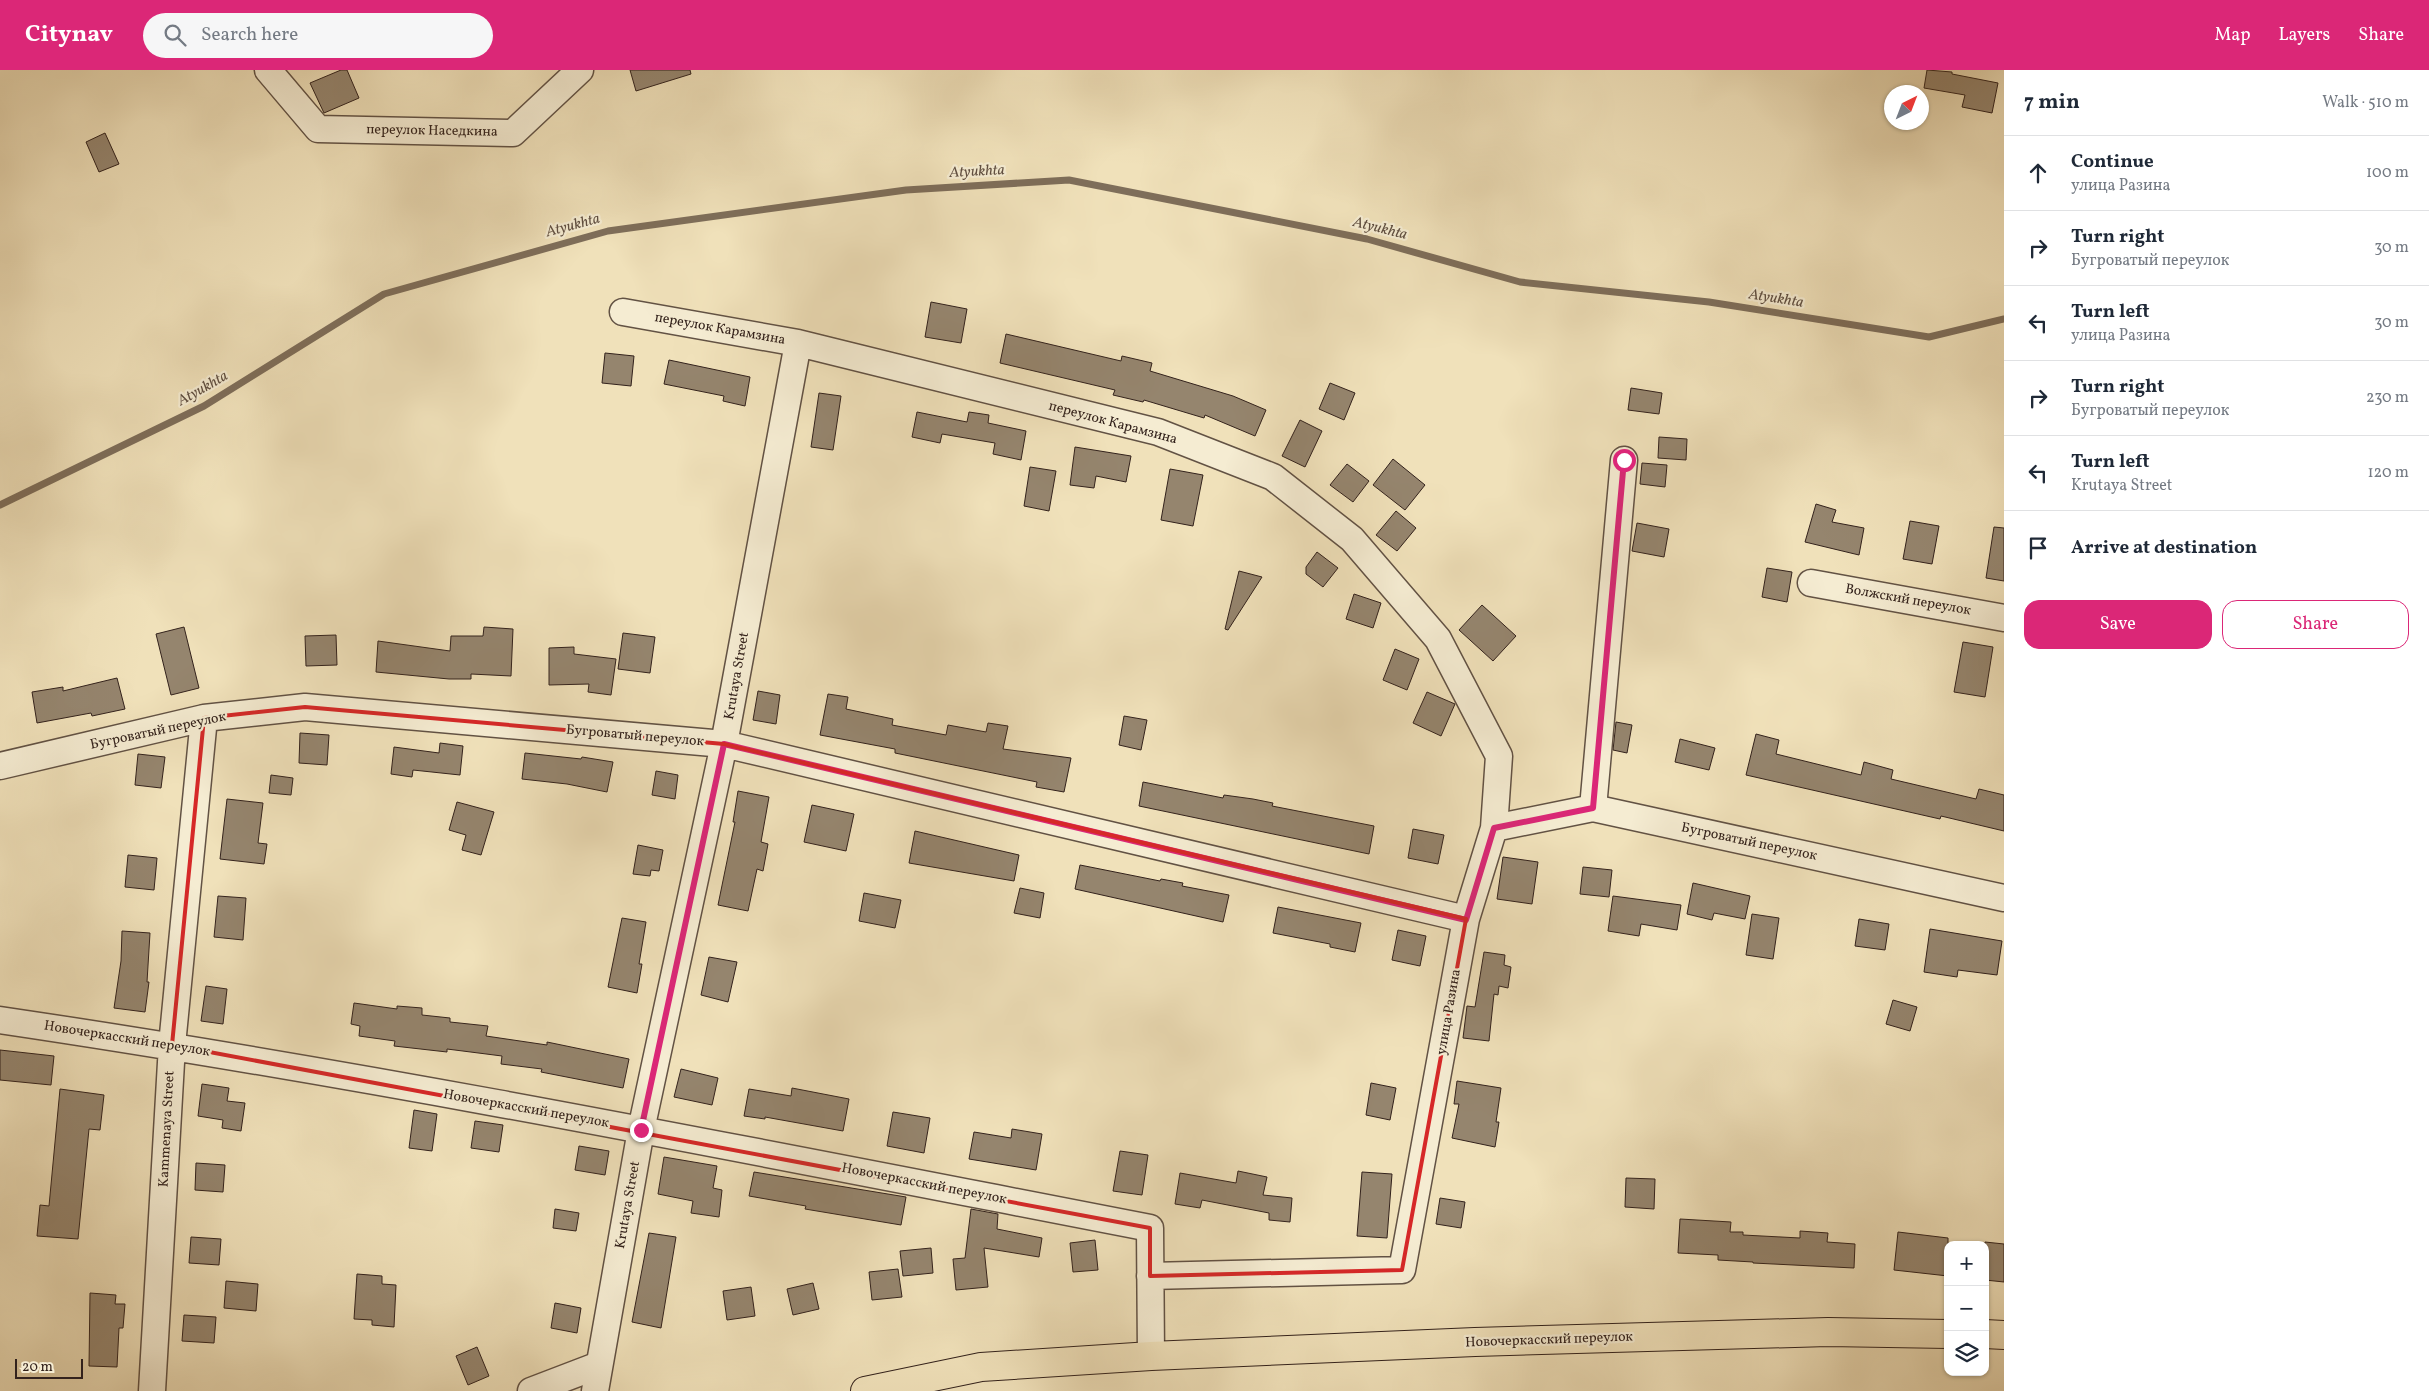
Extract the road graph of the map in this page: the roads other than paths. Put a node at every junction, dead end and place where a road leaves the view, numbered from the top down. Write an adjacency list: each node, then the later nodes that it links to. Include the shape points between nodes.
1 (268, 70): 2 (street, переулок Наседкина, via 318,129 513,133)
2 (580, 70)
3 (623, 312): 4 (street, переулок Карамзина)
4 (798, 343): 9 (street, Krutaya Street); 10 (street, переулок Карамзина, via 1158,432 1273,477 1352,539 1438,639)
5 (1624, 460): 12 (street)
6 (1811, 583): 7 (street, Волжский переулок)
7 (2004, 618)
8 (204, 718): 9 (street, Бугроватый переулок, via 305,707); 11 (street, Бугроватый переулок); 17 (street, Kammenaya Street)
9 (724, 744): 15 (street, Бугроватый переулок); 18 (street, Krutaya Street)
10 (1499, 756): 13 (street, улица Разина)
11 (0, 766)
12 (1593, 808): 13 (street, Бугроватый переулок); 14 (street, Бугроватый переулок)
13 (1494, 828): 15 (street, улица Разина)
14 (2004, 898)
15 (1466, 920): 19 (street, улица Разина, via 1402,1270)
16 (0, 1020): 17 (street, Новочеркасский переулок)
17 (172, 1045): 18 (street, Новочеркасский переулок); 25 (street, Kammenaya Street)
18 (641, 1130): 19 (street, Новочеркасский переулок, via 1150,1228); 24 (street, Krutaya Street)
19 (1150, 1276): 23 (street, Новочеркасский переулок)
20 (1944, 1334): 23 (main road, Новочеркасский переулок, via 1798,1332)
21 (1989, 1334): 22 (main road)
22 (2004, 1334)
23 (1151, 1356): 28 (main road, Новочеркасский переулок, via 981,1367)
24 (599, 1365): 26 (street); 27 (street, Krutaya Street)
25 (152, 1391)
26 (531, 1391)
27 (595, 1391)
28 (865, 1391)

